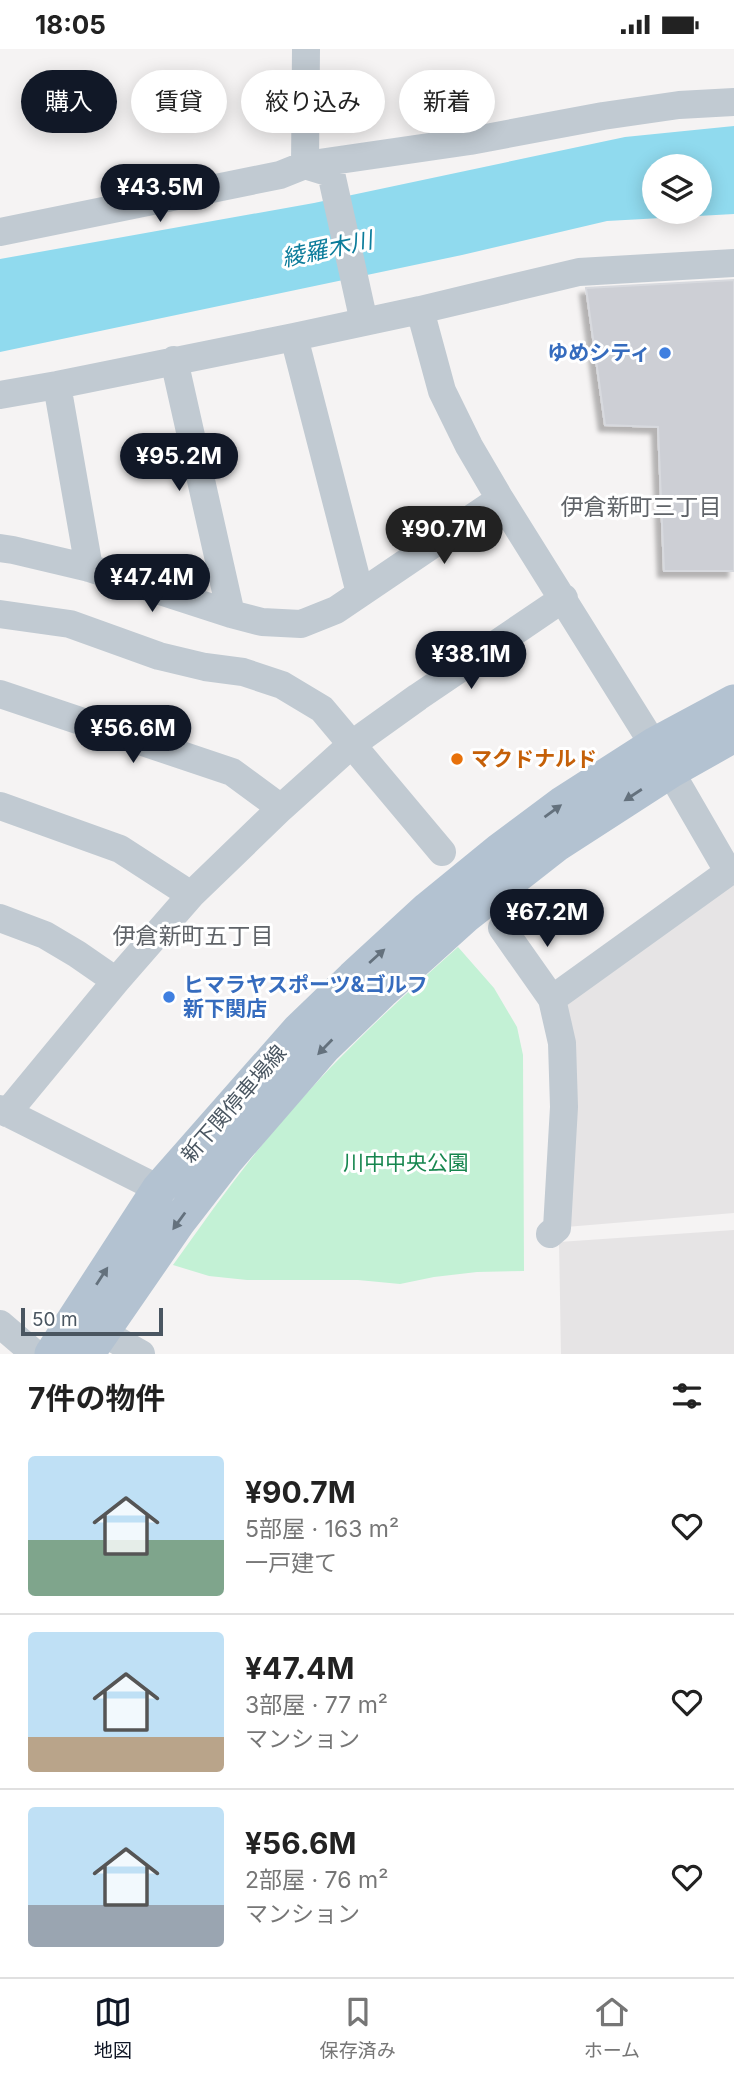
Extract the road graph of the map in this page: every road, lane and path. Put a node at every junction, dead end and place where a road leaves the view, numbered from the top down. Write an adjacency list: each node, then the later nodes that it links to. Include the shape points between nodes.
1 (306, 49): 3 (street)
2 (734, 102): 3 (street, via 603,116)
3 (318, 169): 4 (street); 7 (street)
4 (0, 232)
5 (734, 263): 6 (street, via 579,272)
6 (420, 310): 7 (street); 12 (street, via 442,391)
7 (364, 322): 8 (street)
8 (293, 337): 9 (street); 15 (street)
9 (174, 360): 10 (street); 18 (street)
10 (57, 385): 11 (street); 14 (street)
11 (0, 395)
12 (499, 499): 15 (street); 16 (street)
13 (0, 548): 14 (street)
14 (89, 568): 18 (street)
15 (360, 593): 18 (street, via 336,610 301,624 262,622)
16 (564, 598): 22 (street); 23 (street)
17 (0, 614): 22 (street, via 69,624 159,656 243,672 282,685 322,709)
18 (231, 614)
19 (0, 694): 25 (street, via 232,772)
20 (734, 702): 23 (main road, 新下関停車場線)
21 (734, 735): 23 (main road, 新下関停車場線)
22 (351, 745): 25 (street); 26 (street)
23 (662, 758): 27 (street); 34 (main road, 新下関停車場線, one-way to 23, via 299,1030 428,909 562,804); 37 (main road, 新下関停車場線, one-way to 37, via 465,916 323,1048 226,1160)
24 (0, 806): 28 (street, via 120,849)
25 (281, 808): 28 (street)
26 (442, 852)
27 (731, 870): 32 (street)
28 (191, 895): 31 (street)
29 (0, 918): 31 (street, via 45,935)
30 (502, 928): 32 (street)
31 (116, 981): 33 (street)
32 (552, 999): 35 (street, via 562,1043 564,1107 557,1227)
33 (4, 1111): 34 (street)
34 (159, 1189): 39 (main road, 新下関停車場線, one-way to 34)
35 (550, 1234)
36 (0, 1324): 38 (street)
37 (94, 1343): 40 (street)
38 (35, 1354)
39 (52, 1354)
40 (141, 1354)

